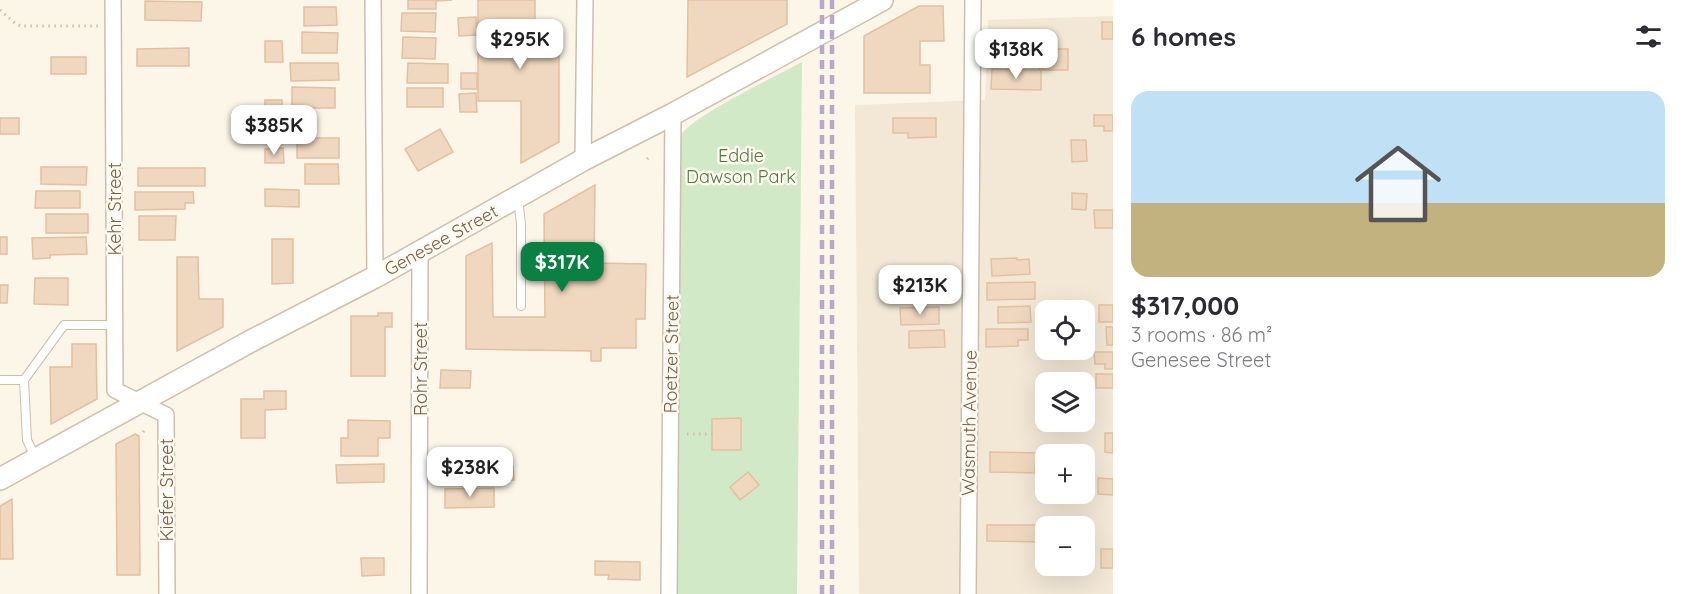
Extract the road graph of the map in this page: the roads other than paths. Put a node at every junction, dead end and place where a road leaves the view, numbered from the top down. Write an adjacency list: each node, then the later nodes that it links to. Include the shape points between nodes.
1 (113, 0): 12 (street, Kehr Street)
2 (373, 0): 10 (street)
3 (585, 0): 7 (street)
4 (882, 0): 6 (main road, Genesee Street)
5 (973, 0): 21 (street, Wasmuth Avenue)
6 (673, 114): 7 (main road, Genesee Street); 20 (street, Roetzer Street)
7 (583, 160): 8 (main road, Genesee Street)
8 (518, 197): 9 (main road, Genesee Street); 11 (lane)
9 (420, 251): 10 (main road, Genesee Street); 19 (street, Rohr Street)
10 (375, 277): 15 (main road, Genesee Street)
11 (521, 306)
12 (114, 325): 14 (lane, via 64,326); 15 (street, Kehr Street, via 115,390)
13 (0, 380): 14 (lane)
14 (24, 380): 16 (lane, via 27,440)
15 (140, 402): 16 (main road, Genesee Street); 18 (street, Kiefer Street, via 166,415)
16 (35, 459): 17 (main road, Genesee Street)
17 (0, 479)
18 (166, 594)
19 (419, 594)
20 (669, 594)
21 (968, 594)

